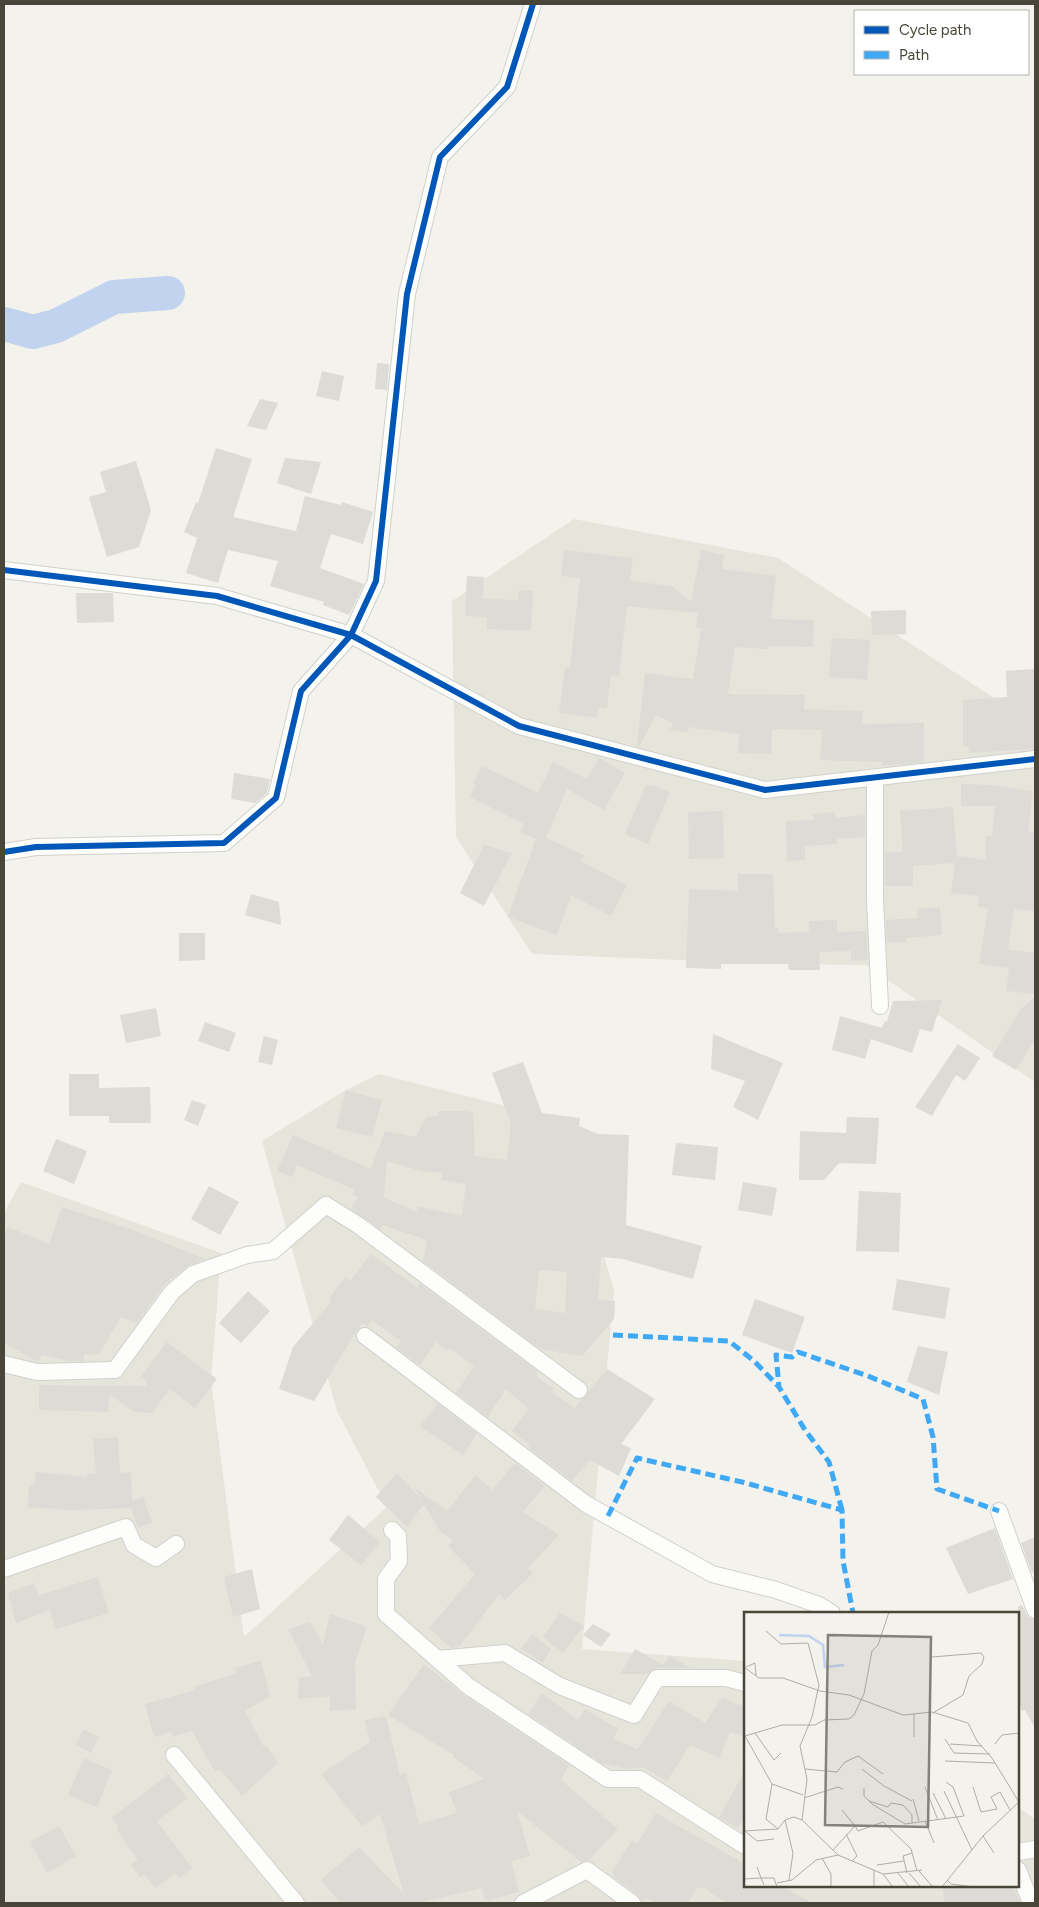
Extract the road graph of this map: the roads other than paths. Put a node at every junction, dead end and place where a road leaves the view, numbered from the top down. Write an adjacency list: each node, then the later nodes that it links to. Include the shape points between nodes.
1 (533, 4): 3 (street, via 507,87 440,157 407,294 376,581)
2 (4, 570): 3 (street, via 217,596)
3 (351, 635): 5 (street, via 519,726 765,790); 6 (street, via 300,691 276,798 224,843 36,848)
4 (1035, 759): 5 (street)
5 (875, 779): 7 (street, via 875,900)
6 (4, 852)
7 (880, 1006)
8 (365, 1336): 16 (street, via 586,1504 712,1574 776,1590)
9 (4, 1364): 10 (street, via 37,1372 115,1370 172,1292 193,1274 247,1255 273,1251 326,1205 358,1225)
10 (579, 1390)
11 (999, 1511): 15 (street)
12 (392, 1530): 17 (street, via 398,1536 399,1561 386,1579 386,1614)
13 (176, 1544): 14 (street, via 156,1558 134,1545 126,1527)
14 (4, 1569)
15 (1035, 1610)
16 (830, 1612)
17 (437, 1659): 18 (street, via 505,1653 560,1686 634,1716 657,1678 726,1678); 20 (street, via 468,1686 608,1779 640,1779)
18 (744, 1683)
19 (174, 1755): 24 (street)
20 (744, 1845)
21 (1035, 1849): 22 (street)
22 (1019, 1852)
23 (1019, 1873): 27 (street)
24 (296, 1903)
25 (523, 1903): 26 (street, via 587,1870)
26 (632, 1903)
27 (1031, 1903)

